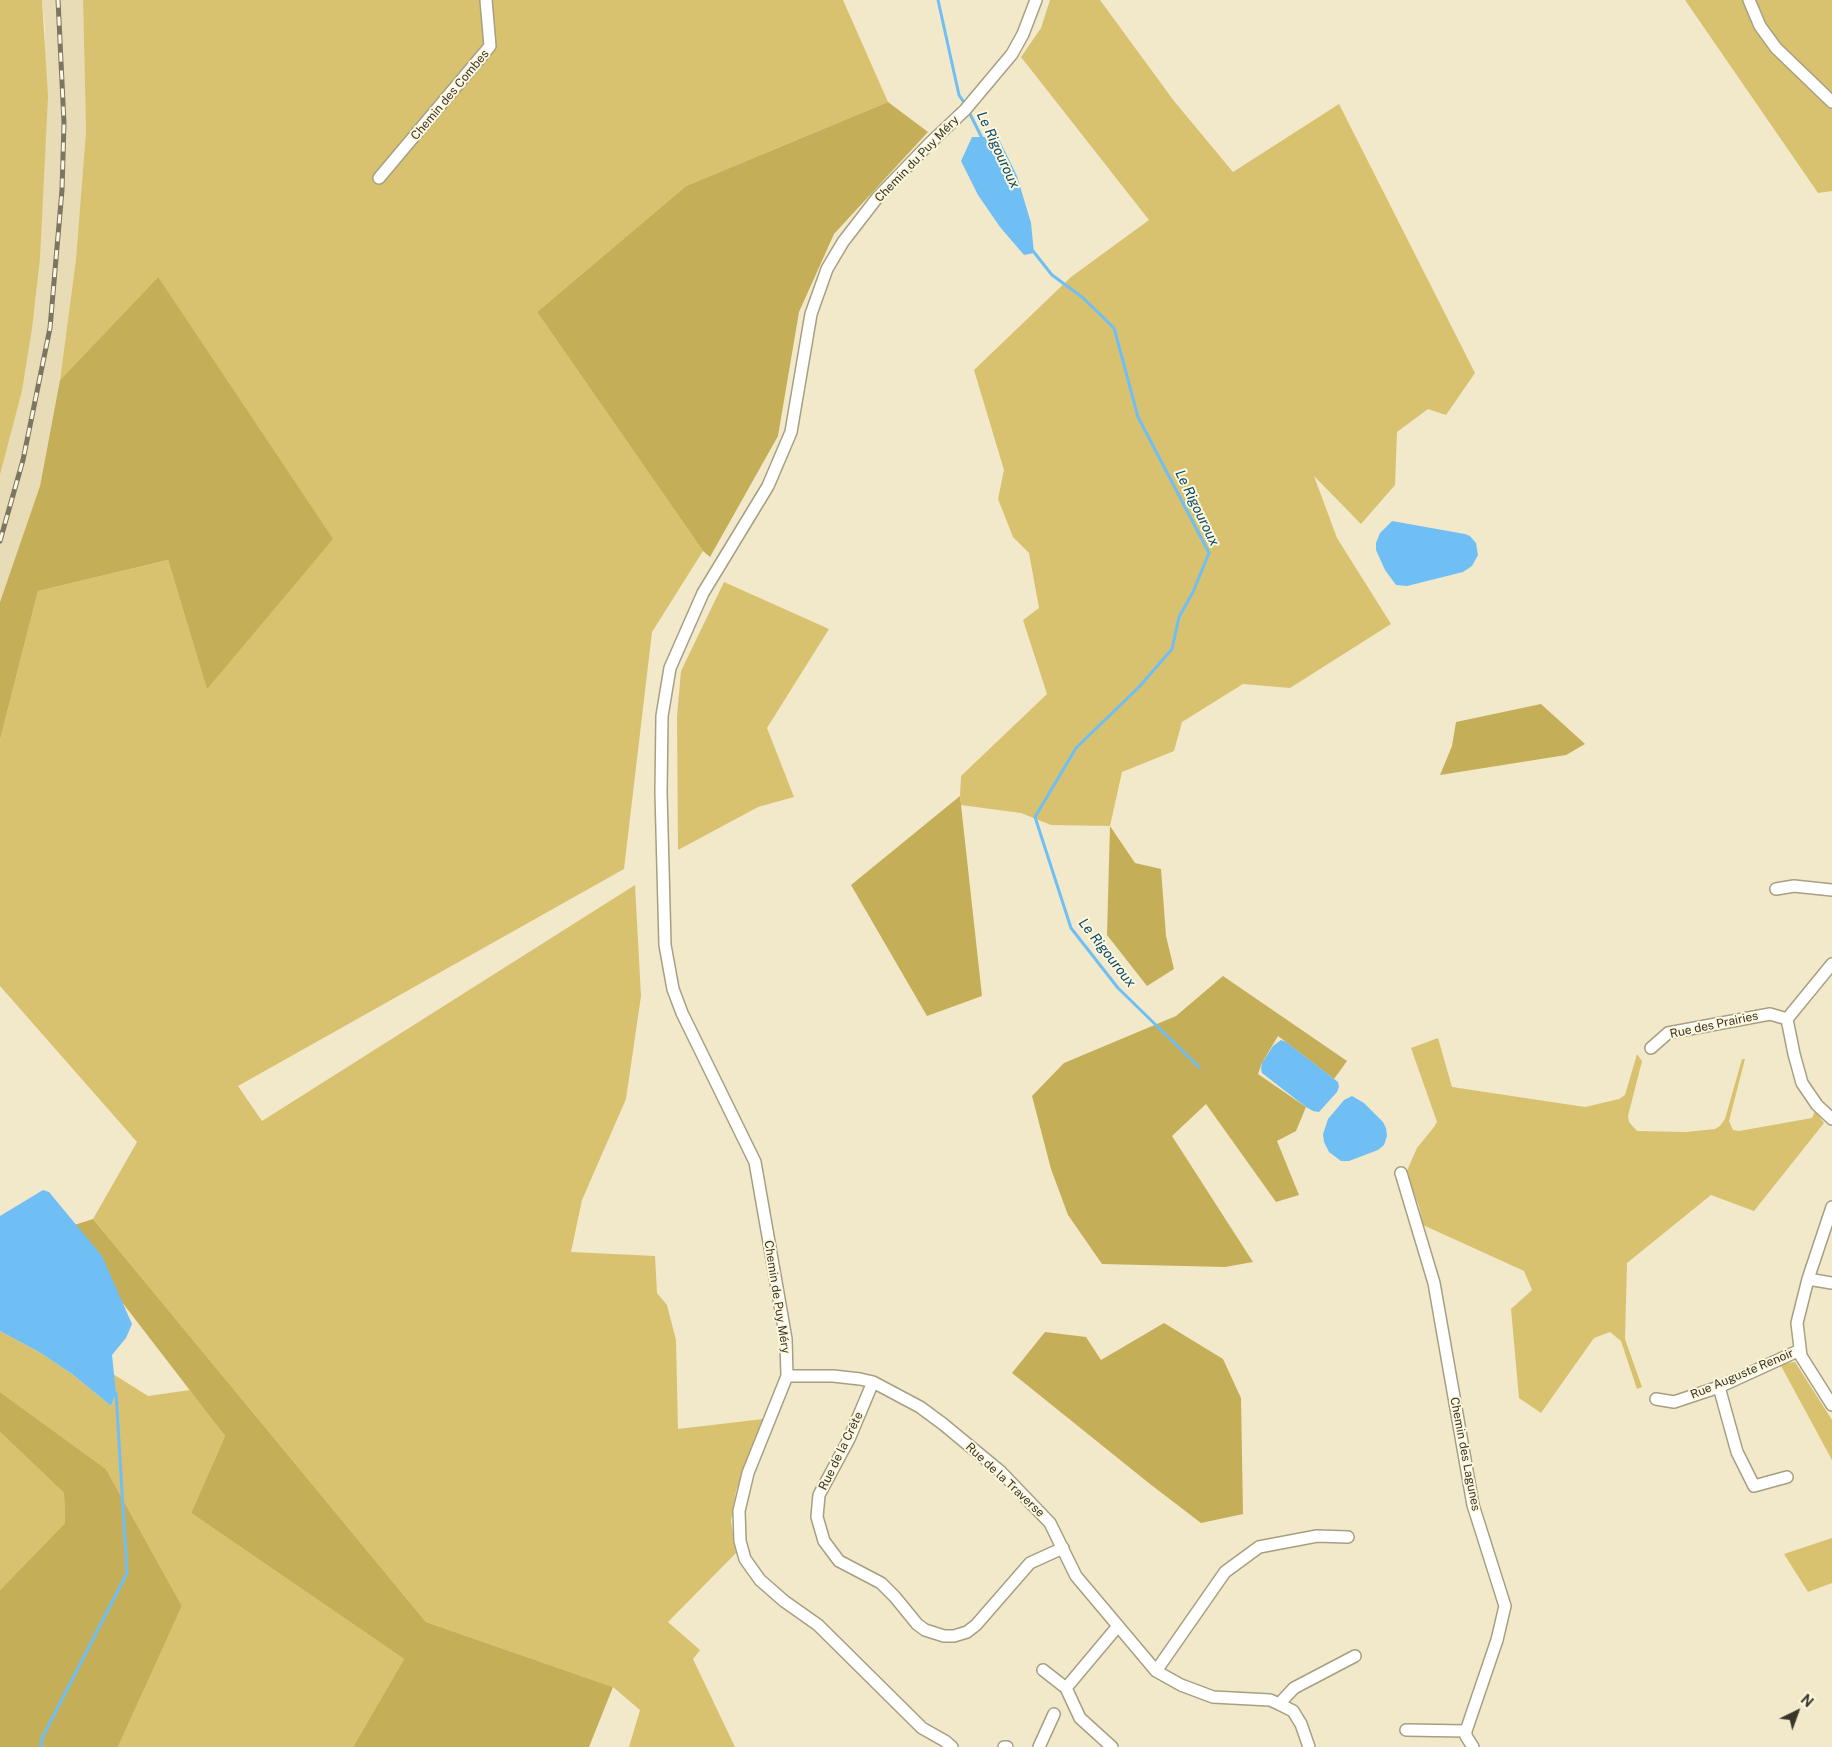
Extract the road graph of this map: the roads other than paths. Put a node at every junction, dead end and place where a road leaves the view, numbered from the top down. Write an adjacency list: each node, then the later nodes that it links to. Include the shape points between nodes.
1 (486, 0): 5 (street, Chemin des Combes, via 490,46)
2 (1036, 0): 8 (street, Chemin du Puy Méry, via 1024,34 1012,54 968,106 877,198 827,269 811,314 791,432 768,486 703,593 670,668 662,716)
3 (1749, 0): 4 (street, via 1760,26 1776,48)
4 (1832, 102)
5 (379, 178)
6 (1776, 889): 7 (street, via 1794,886)
7 (1832, 890)
8 (665, 945): 18 (street, Chemin de Puy Méry, via 673,989 682,1013 755,1162 786,1339)
9 (1832, 964): 10 (street)
10 (1788, 1020): 11 (street, Rue des Prairies, via 1770,1014 1668,1033); 12 (street, via 1802,1083 1817,1106)
11 (1651, 1048)
12 (1832, 1119)
13 (1401, 1173): 34 (street, Chemin des Lagunes, via 1434,1283 1473,1505 1505,1606 1498,1640)
14 (1832, 1207): 15 (street)
15 (1808, 1279): 16 (street); 17 (street, via 1798,1323)
16 (1832, 1283)
17 (1800, 1350): 20 (street, Rue Auguste Renoir); 22 (street)
18 (787, 1376): 19 (street, Rue de la Traverse, via 847,1377); 35 (street, Chemin de Puy Méry, via 748,1473 739,1512 740,1542 746,1560 760,1580 818,1626 922,1728)
19 (873, 1382): 25 (street, Rue de la Traverse, via 920,1407 1001,1472 1050,1522); 25 (street, Rue de la Crête, via 850,1439 819,1495 817,1517 824,1541 840,1561 881,1583 925,1630 954,1636 976,1626 1030,1563)
20 (1719, 1387): 21 (street, Rue Auguste Renoir, via 1674,1402); 23 (street, via 1737,1452 1754,1486)
21 (1656, 1399)
22 (1832, 1405)
23 (1787, 1477)
24 (1348, 1537): 29 (street, via 1317,1536 1259,1547 1225,1572)
25 (1063, 1548): 26 (street, Rue de la Traverse, via 1076,1576)
26 (1118, 1626): 29 (street, Rue de la Traverse); 30 (street)
27 (1355, 1656): 31 (street, via 1294,1688)
28 (1043, 1670): 30 (street)
29 (1156, 1671): 31 (street, Rue de la Traverse, via 1181,1686 1213,1697 1270,1700)
30 (1066, 1688): 37 (street, via 1080,1718)
31 (1280, 1704): 38 (street, Rue de la Traverse, via 1293,1711)
32 (1054, 1714): 36 (street)
33 (1406, 1730): 34 (street)
34 (1466, 1731): 39 (street)
35 (952, 1747)
36 (1039, 1747)
37 (1112, 1747)
38 (1309, 1747)
39 (1473, 1747)

